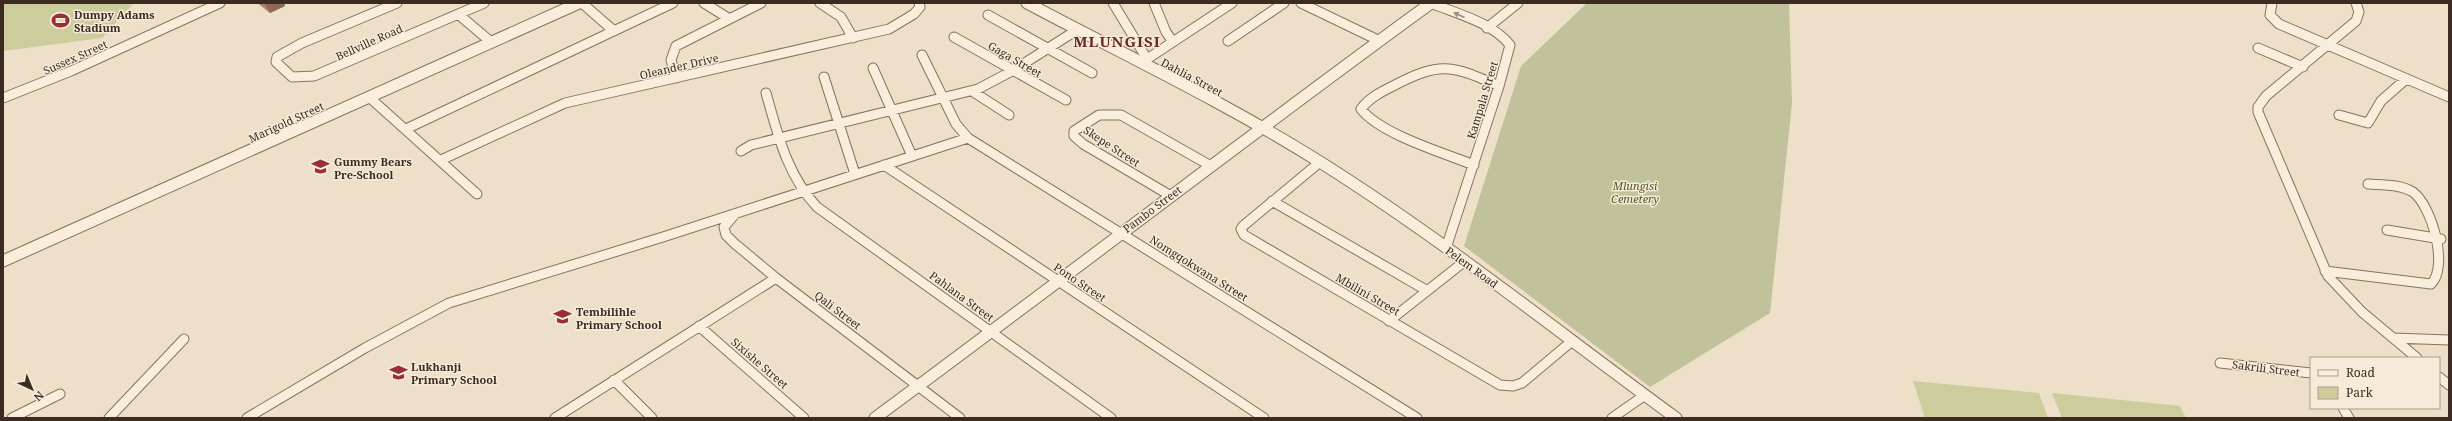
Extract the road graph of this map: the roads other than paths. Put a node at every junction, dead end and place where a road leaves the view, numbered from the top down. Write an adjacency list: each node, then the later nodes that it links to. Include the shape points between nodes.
1 (220, 3): 49 (street, Sussex Street, via 71,71)
2 (397, 3): 21 (street, Bellville Road, via 282,53 276,59 278,66 292,77 307,78 332,70)
3 (484, 3): 21 (street, Bellville Road)
4 (579, 3): 31 (street, Marigold Street)
5 (582, 3): 26 (street)
6 (673, 3): 26 (street)
7 (704, 3): 23 (street)
8 (760, 3): 23 (street)
9 (820, 3): 28 (street, via 841,17)
10 (919, 3): 28 (street, Oleander Drive, via 917,11 901,23 879,32)
11 (1027, 3): 25 (street, Dahlia Street)
12 (1113, 3): 37 (street)
13 (1154, 3): 32 (street)
14 (1232, 3): 32 (street)
15 (1284, 3): 29 (street)
16 (1301, 3): 30 (street)
17 (1431, 3): 24 (street, Kampala Street, one-way to 17); 30 (street, Pambo Street)
18 (1518, 3): 24 (street)
19 (2272, 3): 33 (street, via 2270,15 2274,21)
20 (2356, 3): 33 (street, via 2356,21)
21 (458, 14): 31 (street)
22 (988, 15): 35 (street)
23 (728, 18): 43 (street, via 676,46 671,60)
24 (1487, 28): 45 (street, Kampala Street, via 1504,38 1510,45)
25 (1077, 30): 35 (street); 37 (street, Dahlia Street)
26 (614, 31): 58 (street)
27 (954, 37): 40 (street, Gaga Street)
28 (853, 38): 43 (street, Oleander Drive)
29 (1228, 41)
30 (1380, 41): 57 (street, Pambo Street)
31 (491, 42): 50 (street, Marigold Street)
32 (1173, 42): 37 (street)
33 (2328, 46): 38 (street); 44 (street)
34 (2258, 48): 38 (street)
35 (1048, 49): 40 (street); 41 (street)
36 (922, 55): 51 (street)
37 (1144, 61): 57 (street, Dahlia Street)
38 (2302, 67): 81 (street, via 2266,96 2258,107 2258,112)
39 (873, 68): 53 (street)
40 (1012, 71): 46 (street); 52 (street, Gaga Street)
41 (1092, 72)
42 (824, 77): 56 (street)
43 (676, 78): 63 (street, Oleander Drive, via 556,106)
44 (2406, 79): 48 (street); 55 (street, via 2382,101 2368,123)
45 (1499, 86): 66 (street, Kampala Street); 66 (street, via 1456,68 1431,68 1416,73 1376,95 1361,109 1369,119 1400,135)
46 (972, 91): 51 (street); 54 (street)
47 (766, 93): 60 (street, Pahlana Street)
48 (2449, 97)
49 (3, 98)
50 (369, 98): 58 (street); 79 (street, Marigold Street)
51 (943, 99): 53 (street); 59 (street, via 959,128)
52 (1066, 100)
53 (890, 110): 56 (street); 62 (street)
54 (1009, 115)
55 (2339, 115)
56 (839, 122): 60 (street); 68 (street)
57 (1261, 127): 64 (street, Pelem Road); 67 (street, Pambo Street)
58 (406, 129): 63 (street)
59 (968, 138): 62 (street); 76 (street, Nomgqokwana Street)
60 (779, 139): 61 (street, via 751,145); 70 (street, Pahlana Street)
61 (741, 151)
62 (912, 156): 65 (street)
63 (442, 160): 71 (street)
64 (1320, 162): 73 (street, Mbilini Street); 78 (street, Pelem Road, via 1384,203)
65 (884, 165): 68 (street); 83 (street, Pono Street)
66 (1474, 165): 78 (street, Kampala Street)
67 (1211, 166): 72 (street, Pambo Street); 72 (street, Skepe Street, via 1121,115 1099,115 1074,131 1074,136 1084,144)
68 (855, 174): 70 (street)
69 (2368, 184): 77 (street, via 2401,187 2413,193 2434,222)
70 (802, 191): 74 (street); 87 (street, Pahlana Street, via 817,207)
71 (477, 194)
72 (1171, 196): 76 (street, Pambo Street)
73 (1272, 201): 84 (street); 85 (street, Mbilini Street, via 1243,226 1241,229 1244,235)
74 (737, 212): 82 (street, Qali Street, via 726,222 726,235); 104 (street, via 449,303 365,348)
75 (2387, 230): 77 (street)
76 (1120, 233): 83 (street, Pambo Street); 112 (street, Nomgqokwana Street)
77 (2441, 239): 81 (street, via 2444,271 2439,281 2434,284)
78 (1446, 248): 80 (street, Pelem Road)
79 (3, 261)
80 (1465, 262): 84 (street); 91 (street, Pelem Road)
81 (2325, 271): 88 (street, via 2345,297)
82 (776, 278): 86 (street); 98 (street, Qali Street)
83 (1058, 281): 87 (street, Pambo Street); 111 (street, Pono Street)
84 (1426, 290): 85 (street)
85 (1389, 321): 91 (street, Mbilini Street, via 1495,383 1506,386 1522,383)
86 (699, 326): 96 (street); 107 (street, Sixishe Street)
87 (992, 332): 98 (street, Pambo Street); 110 (street, Pahlana Street)
88 (2393, 338): 90 (street); 92 (street)
89 (184, 340): 103 (street)
90 (2449, 340)
91 (1572, 341): 100 (street, Pelem Road)
92 (2416, 357)
93 (2220, 363): 94 (street, Sakrili Street)
94 (2310, 373)
95 (2440, 378): 97 (street)
96 (614, 380): 105 (street); 106 (street)
97 (2449, 385)
98 (919, 386): 108 (street, Pambo Street); 109 (street, Qali Street)
99 (60, 394): 102 (street)
100 (1644, 396): 113 (street); 114 (street, Pelem Road)
101 (2344, 409): 115 (street)
102 (12, 418)
103 (109, 418)
104 (247, 418)
105 (555, 418)
106 (652, 418)
107 (804, 418)
108 (875, 418)
109 (960, 418)
110 (1111, 418)
111 (1264, 418)
112 (1417, 418)
113 (1612, 418)
114 (1676, 418)
115 (2349, 418)

